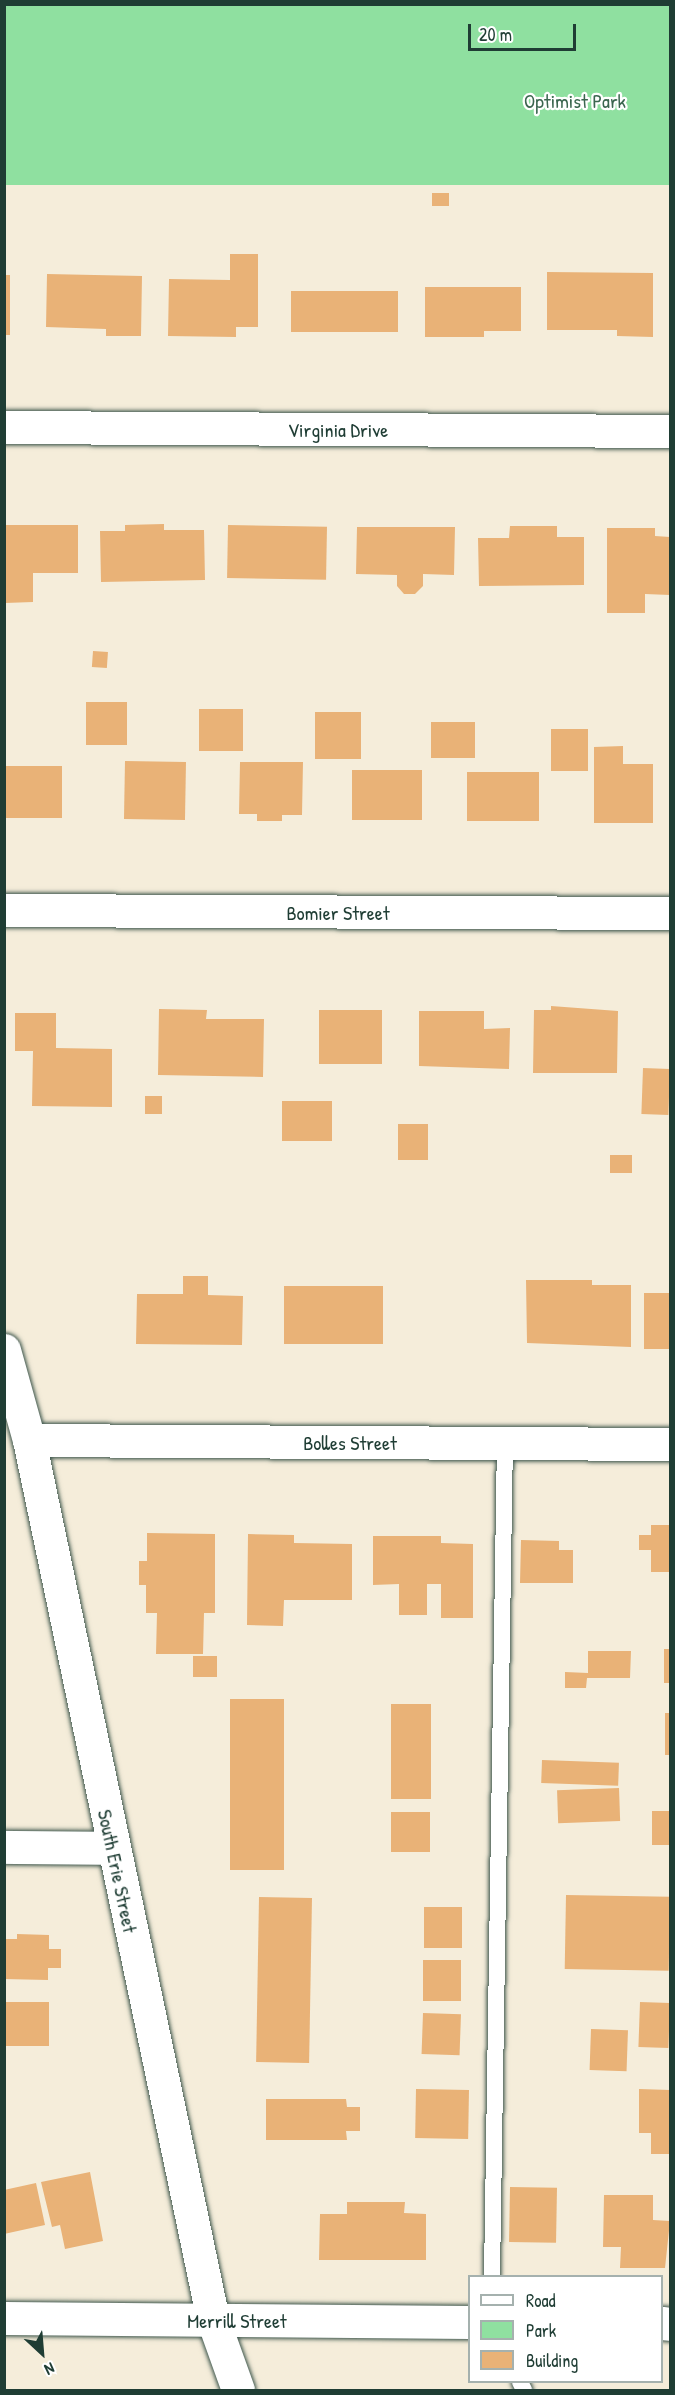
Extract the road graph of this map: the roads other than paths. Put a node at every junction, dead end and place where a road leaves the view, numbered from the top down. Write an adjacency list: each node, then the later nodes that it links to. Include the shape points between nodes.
1 (4, 427): 2 (street, Virginia Drive)
2 (670, 431)
3 (4, 910): 4 (street, Bomier Street)
4 (670, 913)
5 (4, 1350): 6 (street, South Erie Street)
6 (29, 1440): 7 (street, Bolles Street); 10 (street, South Erie Street)
7 (505, 1443): 8 (street, Bolles Street); 11 (lane)
8 (670, 1444)
9 (4, 1847): 10 (street)
10 (112, 1848): 13 (street, South Erie Street)
11 (492, 2275)
12 (4, 2318): 13 (street, Merrill Street)
13 (213, 2320): 14 (street, Merrill Street); 15 (street, South Erie Street)
14 (468, 2322)
15 (238, 2391)

